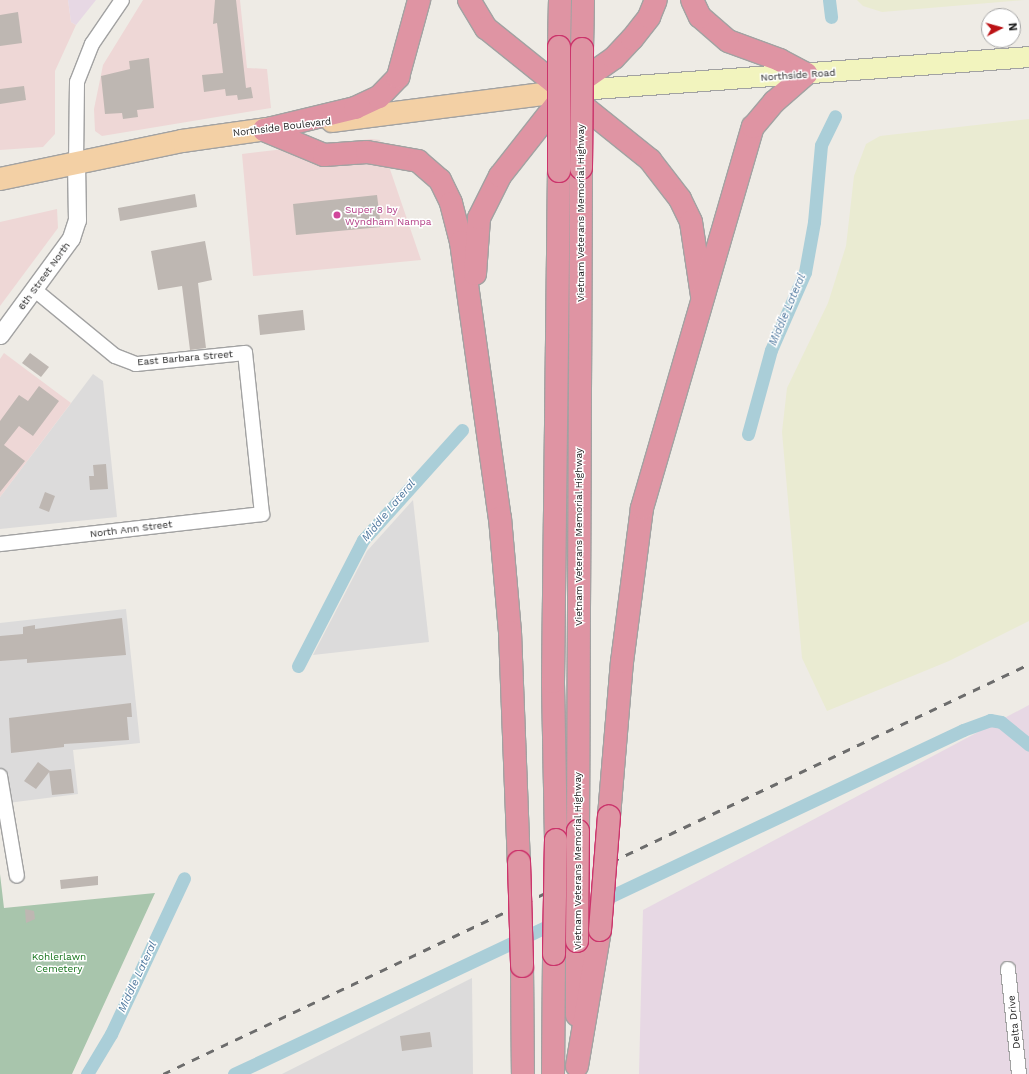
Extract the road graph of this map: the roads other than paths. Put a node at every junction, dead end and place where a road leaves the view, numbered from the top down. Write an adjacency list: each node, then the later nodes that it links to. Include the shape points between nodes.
1 (122, 0): 12 (street, via 92,44 77,82)
2 (419, 0): 11 (highway, via 398,77 378,96 355,108)
3 (469, 0): 10 (highway, via 486,28)
4 (560, 0): 25 (highway, bridge, via 553,682 556,840)
5 (583, 0): 23 (highway, Vietnam Veterans Memorial Highway, bridge)
6 (656, 0): 10 (highway, via 649,17 614,58)
7 (692, 0): 9 (highway, via 700,17 728,41 780,60)
8 (1029, 57): 9 (main road, Northside Road)
9 (806, 74): 10 (main road, Northside Road); 15 (highway, via 774,102 753,127 716,266)
10 (567, 91): 11 (main road, Northside Boulevard); 15 (highway, via 650,160 680,199 697,249); 17 (highway, via 500,176 479,218)
11 (264, 130): 12 (main road, Northside Boulevard, via 182,141); 17 (highway, via 324,155 367,152 418,161 440,180 451,203 461,242)
12 (76, 164): 13 (main road, Northside Boulevard); 14 (street, 6th Street North, via 77,220 67,244)
13 (0, 179)
14 (34, 290): 16 (street, 6th Street North); 18 (street, East Barbara Street, via 115,356 136,364 245,353)
15 (702, 297): 23 (highway, bridge, via 642,508 622,662 600,930)
16 (0, 335)
17 (475, 345): 24 (highway, bridge, via 500,518 509,616 519,862)
18 (262, 514): 19 (street, North Ann Street)
19 (0, 544)
20 (0, 776): 21 (street)
21 (17, 876)
22 (1008, 969): 26 (street, Delta Drive)
23 (577, 1070)
24 (523, 1074)
25 (553, 1074)
26 (1019, 1074)

